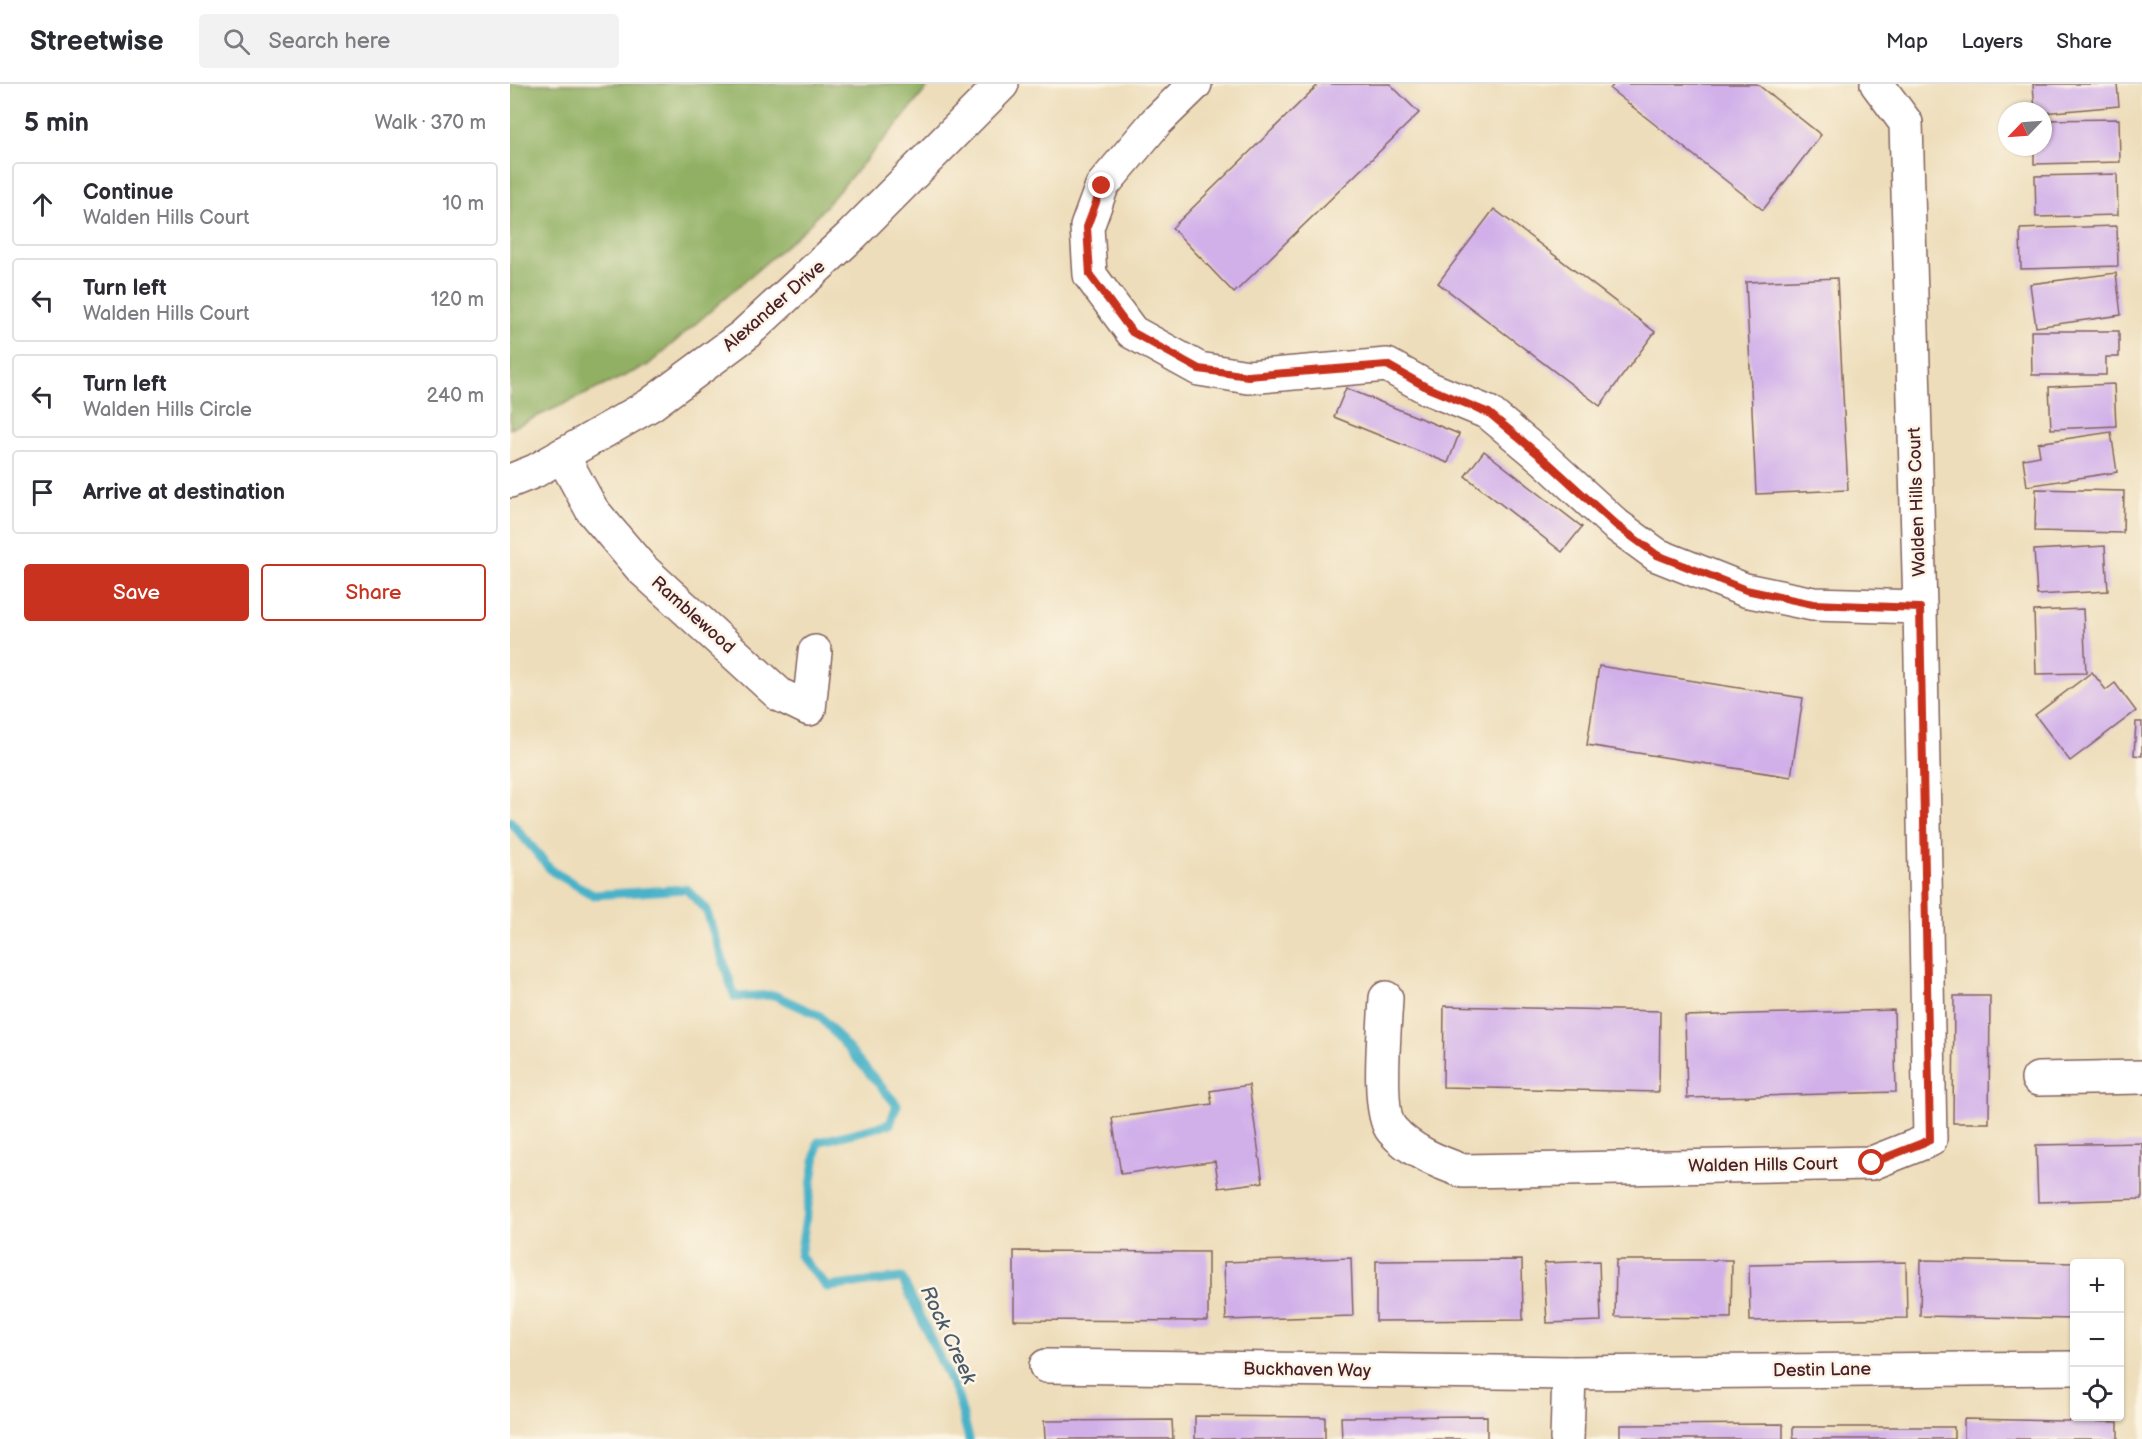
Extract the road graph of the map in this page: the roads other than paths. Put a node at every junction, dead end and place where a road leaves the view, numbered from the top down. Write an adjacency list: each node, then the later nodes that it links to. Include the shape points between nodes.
1 (1002, 84): 4 (street, Alexander Drive, via 852,236 743,336 650,405)
2 (1195, 84): 6 (street, via 1156,122 1102,186 1087,227 1090,275 1132,332 1199,369 1248,376 1387,365 1428,388 1489,413 1616,525 1657,555 1746,590 1813,604)
3 (1877, 84): 6 (street, Walden Hills Court, via 1906,123)
4 (562, 455): 5 (street, Alexander Drive); 7 (street, Ramblewood, via 592,510 642,569 780,695 809,709)
5 (510, 481)
6 (1920, 608): 8 (street, Walden Hills Court, via 1930,1140 1872,1163 1463,1171 1426,1158 1390,1129 1382,1095)
7 (815, 652)
8 (1386, 998)
9 (2142, 1077): 10 (street)
10 (2038, 1078)
11 (1046, 1366): 13 (street, Buckhaven Way)
12 (2070, 1368): 13 (street, Destin Lane)
13 (1569, 1373): 14 (street)
14 (1568, 1439)

